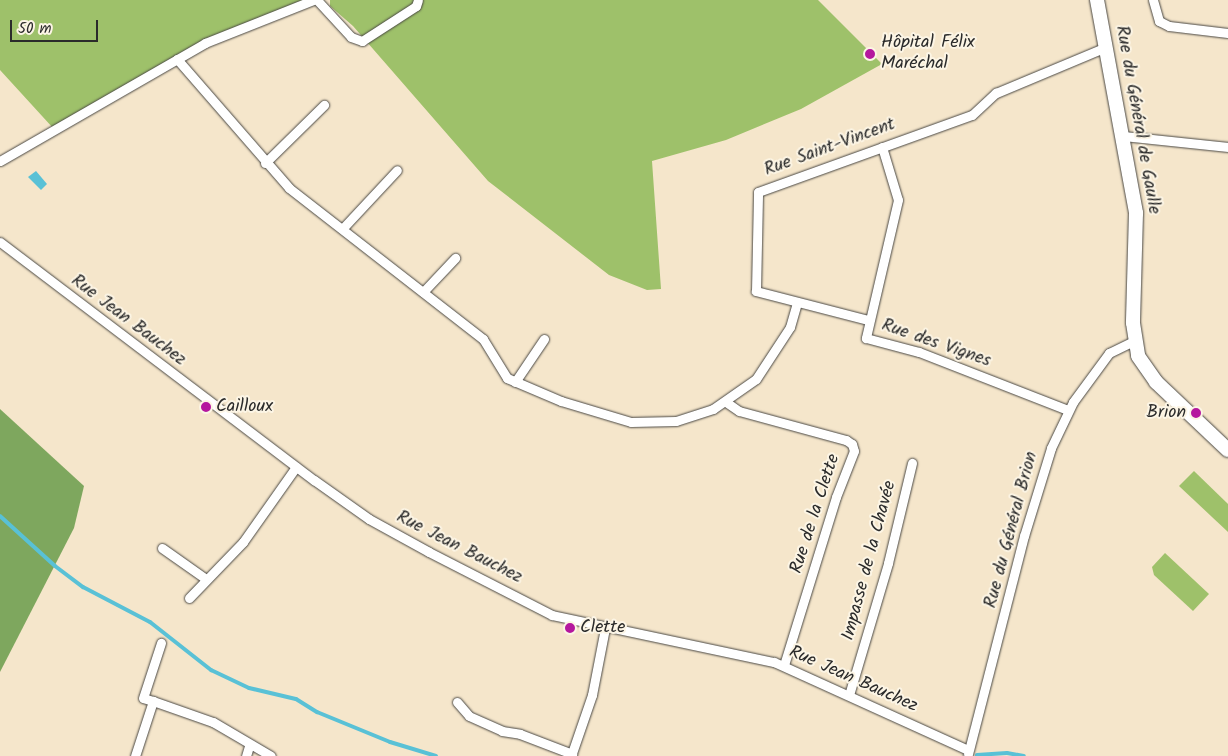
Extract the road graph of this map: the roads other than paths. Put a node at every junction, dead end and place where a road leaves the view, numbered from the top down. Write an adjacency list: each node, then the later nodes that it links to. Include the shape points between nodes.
1 (313, 0): 8 (street, via 232,29)
2 (317, 0): 3 (street, via 351,37 362,41 416,6)
3 (418, 0)
4 (1097, 0): 7 (street, Rue du Général de Gaulle)
5 (1153, 0): 6 (street, via 1159,21 1168,26)
6 (1228, 33)
7 (1106, 48): 10 (street, Rue du Général de Gaulle); 11 (street, Rue Saint-Vincent, via 1080,55 996,93 972,115)
8 (177, 59): 13 (street); 14 (street)
9 (324, 105): 14 (street)
10 (1122, 136): 12 (street); 23 (street, Rue du Général de Gaulle, via 1136,213)
11 (882, 147): 20 (street, Rue Saint-Vincent, via 758,192 756,291); 21 (street, Rue des Vignes, via 897,187 898,200)
12 (1228, 148)
13 (0, 161)
14 (265, 163): 16 (street, via 289,188)
15 (397, 170): 16 (street)
16 (343, 228): 19 (street)
17 (0, 242): 29 (street, Rue Jean Bauchez)
18 (455, 258): 19 (street)
19 (423, 292): 24 (street, via 483,339 503,374)
20 (797, 302): 21 (street, Rue Saint-Vincent); 25 (street, via 790,327 769,362 756,379)
21 (868, 320): 26 (street, Rue des Vignes, via 866,338 919,352)
22 (544, 339): 24 (street)
23 (1134, 341): 26 (street, Rue du Général Brion, via 1109,353); 27 (street, Rue du Général de Gaulle, via 1138,356 1156,382)
24 (515, 382): 25 (street, via 588,411 631,422 676,421)
25 (726, 402): 35 (street, Rue de la Clette, via 739,411 846,440 854,451 836,497)
26 (1068, 410): 40 (street, Rue du Général Brion, via 1039,483)
27 (1228, 450)
28 (912, 463): 36 (street, Impasse de la Chavée, via 888,563)
29 (296, 467): 31 (street, via 243,542); 33 (street, Rue Jean Bauchez, via 369,519 429,552 552,616)
30 (162, 548): 31 (street)
31 (206, 579): 32 (street)
32 (189, 598)
33 (605, 628): 35 (street, Rue Jean Bauchez); 41 (street, via 592,695)
34 (161, 643): 37 (street, via 143,698)
35 (784, 665): 36 (street, Rue Jean Bauchez)
36 (850, 695): 40 (street, Rue Jean Bauchez)
37 (153, 701): 39 (street, via 213,722); 42 (street)
38 (457, 702): 41 (street, via 469,716)
39 (249, 746): 43 (street); 44 (street)
40 (968, 753)
41 (571, 755)
42 (135, 756)
43 (246, 756)
44 (270, 756)

